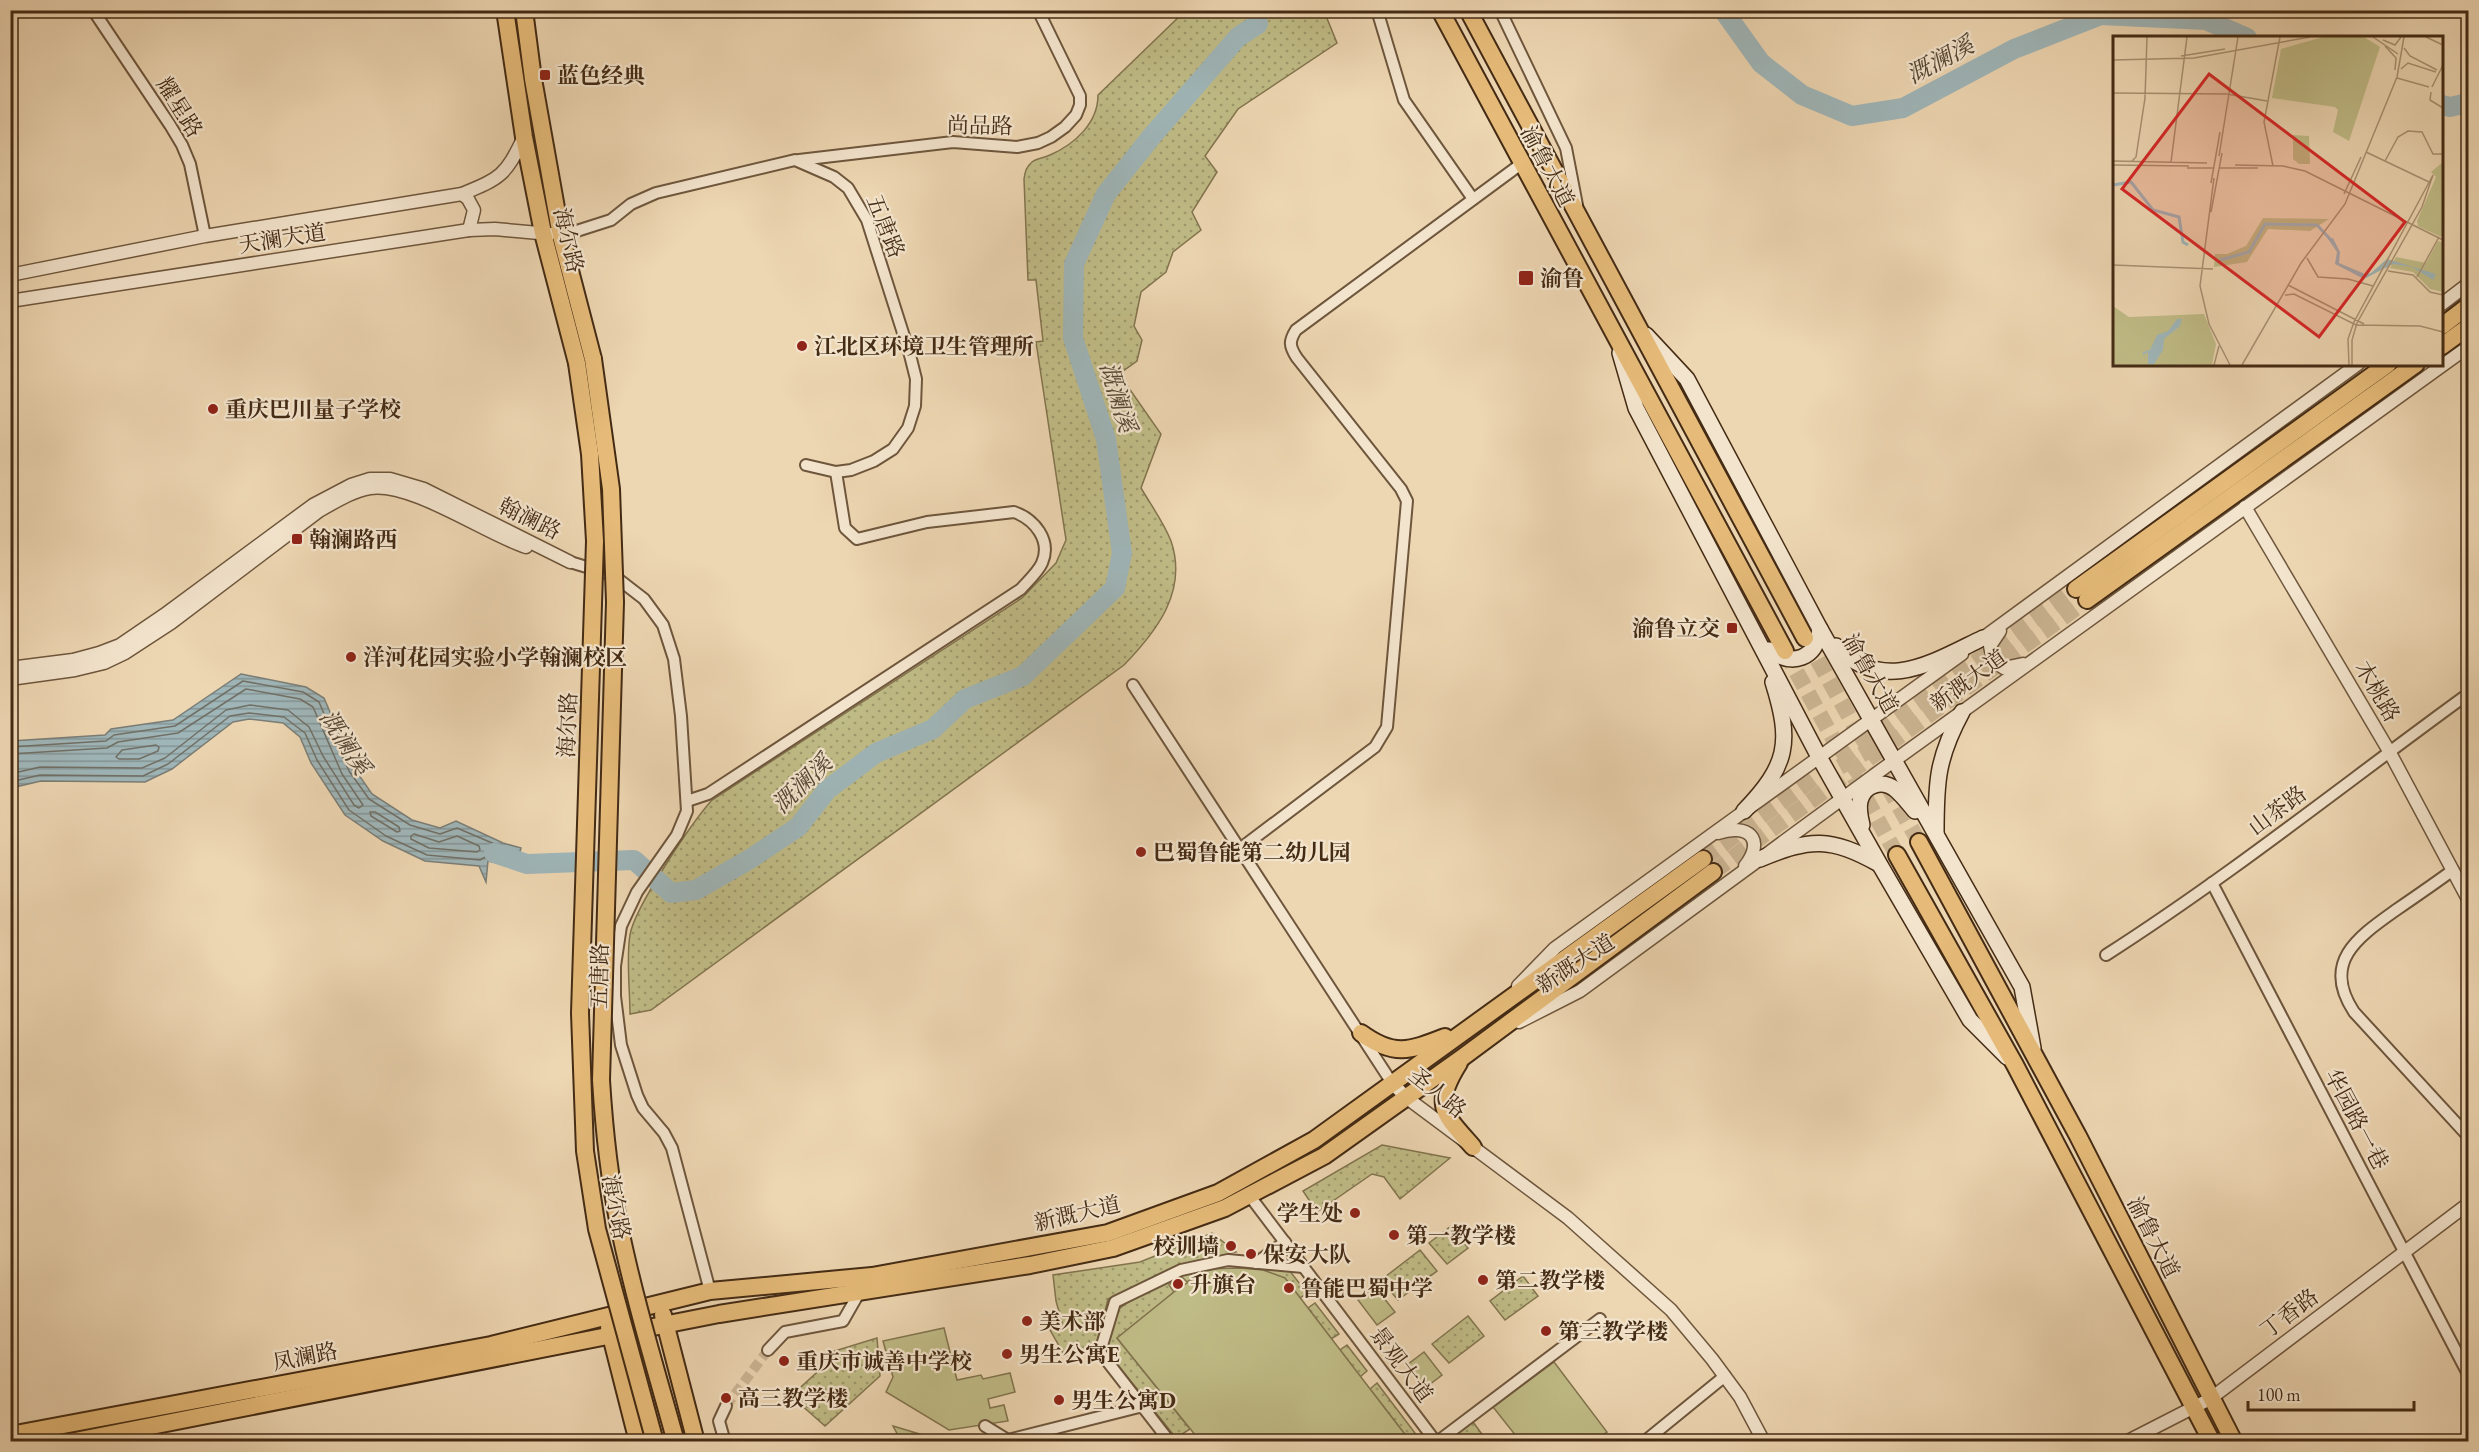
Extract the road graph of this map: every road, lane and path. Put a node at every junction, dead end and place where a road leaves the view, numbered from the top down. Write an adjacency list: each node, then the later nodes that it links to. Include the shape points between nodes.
1 (93, 10): 17 (street, 耀星路, via 182,145 190,164)
2 (504, 10): 9 (main road, 海尔路)
3 (524, 10): 18 (main road, 海尔路)
4 (1038, 10): 10 (street, 尚品路, via 1080,96 1076,115 1051,137 1017,147 953,142)
5 (1377, 10): 13 (street, via 1404,100)
6 (1440, 10): 11 (main road, 渝鲁大道)
7 (1467, 10): 14 (main road, 渝鲁大道)
8 (1500, 10): 14 (street, via 1566,148)
9 (524, 137): 12 (street, 天澜大道, via 510,167 496,180); 16 (main road, 海尔路)
10 (795, 160): 18 (street, via 656,193 631,204 611,220); 35 (street, 五唐路, via 834,177 859,203 916,379 915,406 908,428 893,448 874,461)
11 (1521, 164): 13 (street); 26 (main road, 渝鲁大道)
12 (462, 194): 15 (street, via 474,210); 17 (street, 天澜大道)
13 (1473, 199): 60 (street, via 1296,330 1290,339 1296,358 1407,501 1387,727 1375,747)
14 (1580, 217): 39 (main road, 渝鲁大道)
15 (469, 231): 16 (street, 天澜大道); 21 (street, 天澜大道)
16 (543, 233): 18 (street, 天澜大道); 105 (main road, 海尔路, bridge, via 577,363 590,454 595,541 580,1013 585,1151 597,1229)
17 (205, 236): 19 (street, 天澜大道)
18 (561, 236): 106 (main road, 海尔路, bridge, via 593,358 607,451 614,540 601,1017 606,1151 634,1293)
19 (10, 275)
20 (2469, 284): 22 (street)
21 (10, 301)
22 (2443, 303)
23 (2469, 306): 24 (main road)
24 (2443, 325)
25 (2469, 327): 27 (main road)
26 (1617, 341): 41 (main road, 渝鲁大道, via 1636,408); 42 (main road, 渝鲁大道)
27 (2443, 345)
28 (2469, 347): 33 (street, 新溉大道)
29 (2355, 366): 38 (street, 新溉大道)
30 (2385, 366): 31 (main road, via 2081,595)
31 (2413, 366)
32 (2442, 366): 36 (street, 新溉大道)
33 (2443, 366)
34 (806, 465): 35 (street, 五唐路)
35 (836, 472): 54 (street, via 845,528 857,539 927,522 1014,512 1024,515 1042,535 1042,562 1021,589 708,794)
36 (2245, 507): 43 (street, 新溉大道); 50 (street, 木桃路)
37 (570, 561): 44 (street, 翰澜路, via 424,489 390,479 370,480 333,492 313,505 120,645 72,660); 45 (street, 翰澜路, via 506,540 419,497 371,488 319,512 125,653 75,670); 54 (street, 五唐路, via 613,575 644,599 663,625 674,659)
38 (2016, 615): 40 (street, 新溉大道); 43 (street, via 1990,646 1991,657 2004,668)
39 (1813, 633): 40 (main road, via 1853,662 1876,671 1920,667); 41 (main road, via 1818,642 1797,659 1779,657); 49 (main road, 渝鲁大道)
40 (1983, 638): 49 (street, 新溉大道)
41 (1762, 645): 51 (main road, 渝鲁大道); 55 (main road, via 1781,713 1784,740 1773,778)
42 (1785, 651)
43 (2035, 659): 48 (street, 新溉大道)
44 (10, 668)
45 (10, 679)
46 (1133, 685): 60 (street, 圣人路)
47 (2469, 694): 50 (street, 山茶路)
48 (1962, 712): 52 (street, 新溉大道); 57 (main road, via 1947,739 1939,765)
49 (1872, 720): 51 (street, 新溉大道); 52 (main road, 渝鲁大道)
50 (2389, 751): 64 (street, 木桃路); 66 (street, 山茶路)
51 (1819, 757): 53 (main road, 渝鲁大道); 55 (street, 新溉大道)
52 (1895, 760): 53 (street, 新溉大道); 57 (main road, 渝鲁大道)
53 (1842, 799): 56 (main road, 渝鲁大道); 62 (street, 新溉大道)
54 (687, 801): 86 (street, 五唐路, via 677,835 638,892 621,926 615,996 621,1045 640,1101 672,1148)
55 (1744, 811): 58 (street, 新溉大道)
56 (1863, 835): 57 (main road, via 1860,799 1874,784 1885,784 1896,789); 63 (main road, 渝鲁大道)
57 (1936, 836): 73 (main road, 渝鲁大道, via 2022,987)
58 (1707, 838): 65 (street, via 1740,829 1754,839 1752,857); 69 (street, 新溉大道, via 1555,948)
59 (1919, 842): 73 (main road, 渝鲁大道)
60 (1241, 848): 71 (street, 圣人路)
61 (1898, 855): 75 (main road, 渝鲁大道)
62 (1760, 859): 63 (main road, via 1810,842 1834,844); 65 (street, 新溉大道)
63 (1880, 865): 75 (main road, 渝鲁大道, via 1970,1020)
64 (2453, 870): 67 (street, 木桃路); 78 (street, via 2366,931 2350,949 2341,978 2344,997 2354,1012)
65 (1737, 876): 72 (street, 新溉大道, via 1580,991)
66 (2212, 883): 68 (street, 山茶路); 83 (street, 华园路一巷)
67 (2469, 899)
68 (2106, 955)
69 (1502, 1003): 70 (main road, 新溉大道); 72 (main road, 新溉大道, via 1708,866)
70 (1465, 1029): 71 (main road, via 1403,1050 1380,1045); 76 (main road, 新溉大道)
71 (1361, 1033): 76 (street, 圣人路)
72 (1488, 1038): 74 (main road, 新溉大道)
73 (2034, 1054): 96 (main road, 渝鲁大道)
74 (1463, 1057): 77 (main road, 新溉大道); 79 (main road, via 1450,1078 1443,1106 1449,1120)
75 (2015, 1065): 99 (main road, 渝鲁大道)
76 (1392, 1083): 77 (street, 圣人路); 86 (main road, 新溉大道, via 1314,1140 1218,1193 1108,1233 872,1276)
77 (1407, 1098): 79 (street, 圣人路); 80 (main road, 新溉大道, via 1324,1156)
78 (2469, 1136)
79 (1473, 1147): 95 (street, 圣人路, via 1568,1218 1671,1310)
80 (1249, 1195): 82 (street, 景观大道); 87 (main road, 新溉大道, via 1225,1208 1113,1248)
81 (2469, 1204): 83 (street, 丁香路)
82 (1285, 1242): 84 (street); 85 (street, 景观大道)
83 (2405, 1252): 94 (street, 华园路一巷); 96 (street, 丁香路)
84 (1256, 1263): 85 (street); 98 (street, via 1228,1260 1181,1270 1115,1302 1100,1352)
85 (1304, 1267): 110 (street, 景观大道)
86 (710, 1291): 88 (main road, 新溉大道)
87 (859, 1293): 91 (main road, 新溉大道); 93 (street, via 843,1321 785,1332)
88 (660, 1303): 89 (main road, 新溉大道); 91 (main road)
89 (606, 1315): 92 (main road); 101 (main road, 凤澜路, via 491,1345)
90 (1600, 1318): 110 (street)
91 (666, 1326): 92 (main road, 新溉大道); 107 (main road)
92 (611, 1337): 103 (main road, 凤澜路); 104 (main road)
93 (768, 1350)
94 (2469, 1374)
95 (1725, 1376): 111 (street); 112 (street, 圣人路)
96 (2210, 1399): 99 (street, 丁香路); 115 (main road, 渝鲁大道)
97 (726, 1406): 108 (street, via 719,1421)
98 (1143, 1406): 102 (street); 109 (street)
99 (2194, 1408): 113 (street, 丁香路); 114 (main road, 渝鲁大道)
100 (985, 1426): 102 (street)
101 (10, 1435)
102 (1010, 1441)
103 (69, 1442)
104 (638, 1442)
105 (656, 1442)
106 (676, 1442)
107 (696, 1442)
108 (725, 1442)
109 (1170, 1442)
110 (1436, 1442)
111 (1644, 1442)
112 (1764, 1442)
113 (2126, 1442)
114 (2212, 1442)
115 (2234, 1442)

